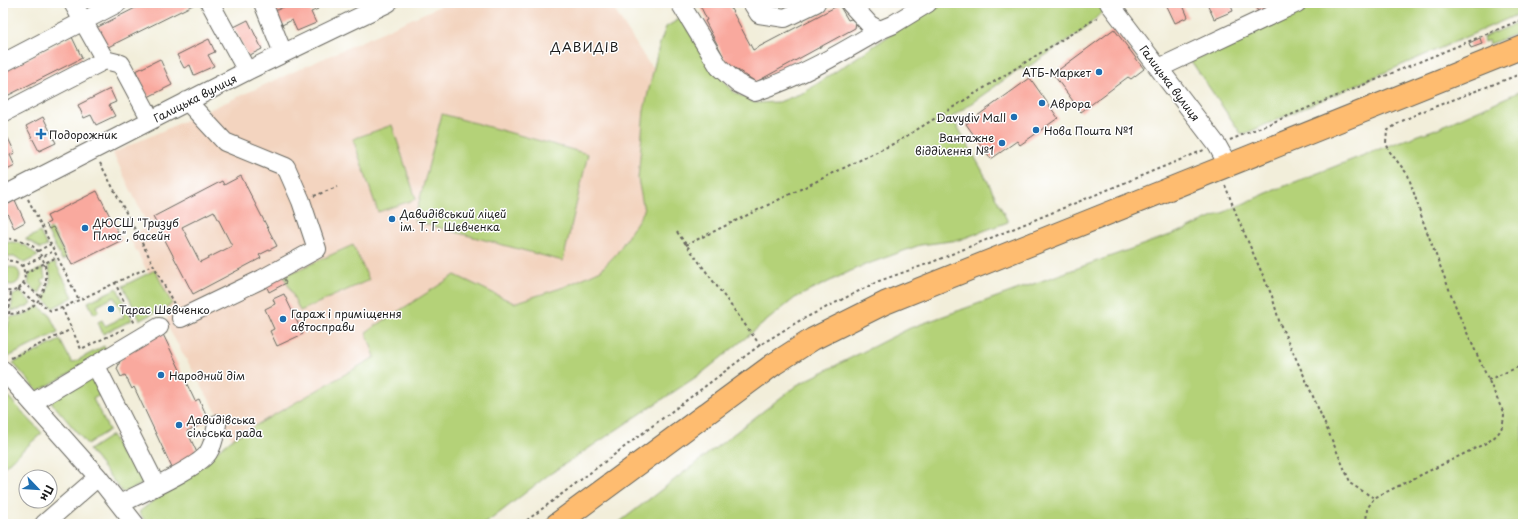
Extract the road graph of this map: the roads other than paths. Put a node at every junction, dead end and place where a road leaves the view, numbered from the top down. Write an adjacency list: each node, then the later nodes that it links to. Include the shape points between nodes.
1 (73, 3): 13 (street)
2 (118, 3): 13 (street)
3 (210, 3): 20 (street)
4 (263, 3): 16 (street)
5 (388, 3): 16 (street, Галицька вулиця)
6 (680, 3): 14 (street, via 719,67 737,83 755,92 823,63)
7 (752, 3): 8 (street, via 759,14 785,18)
8 (816, 3)
9 (850, 3): 14 (street, via 870,25)
10 (928, 3): 14 (street)
11 (1297, 3): 19 (street)
12 (1111, 6): 19 (street, Галицька вулиця)
13 (83, 21): 17 (street); 18 (street)
14 (880, 30)
15 (1523, 47): 24 (main road)
16 (283, 53): 20 (street, Галицька вулиця)
17 (105, 60): 22 (street); 23 (street, via 122,64)
18 (3, 63)
19 (1159, 68): 24 (street, Галицька вулиця, via 1217,145)
20 (247, 71): 21 (street, Галицька вулиця)
21 (187, 102): 23 (street, Галицька вулиця); 26 (street, via 226,142 286,167 301,201 317,249)
22 (3, 113)
23 (151, 120): 25 (street, Галицька вулиця)
24 (1223, 167): 37 (main road, via 885,303 813,339 774,364)
25 (3, 196)
26 (181, 318)
27 (159, 327): 29 (street)
28 (5, 365): 30 (street)
29 (96, 366): 30 (street); 33 (street)
30 (32, 403): 32 (street)
31 (217, 424): 33 (street, via 214,441 207,454 188,469)
32 (98, 477): 34 (street); 35 (street)
33 (156, 485): 34 (street)
34 (120, 504): 36 (street)
35 (44, 524)
36 (135, 524)
37 (557, 524)

